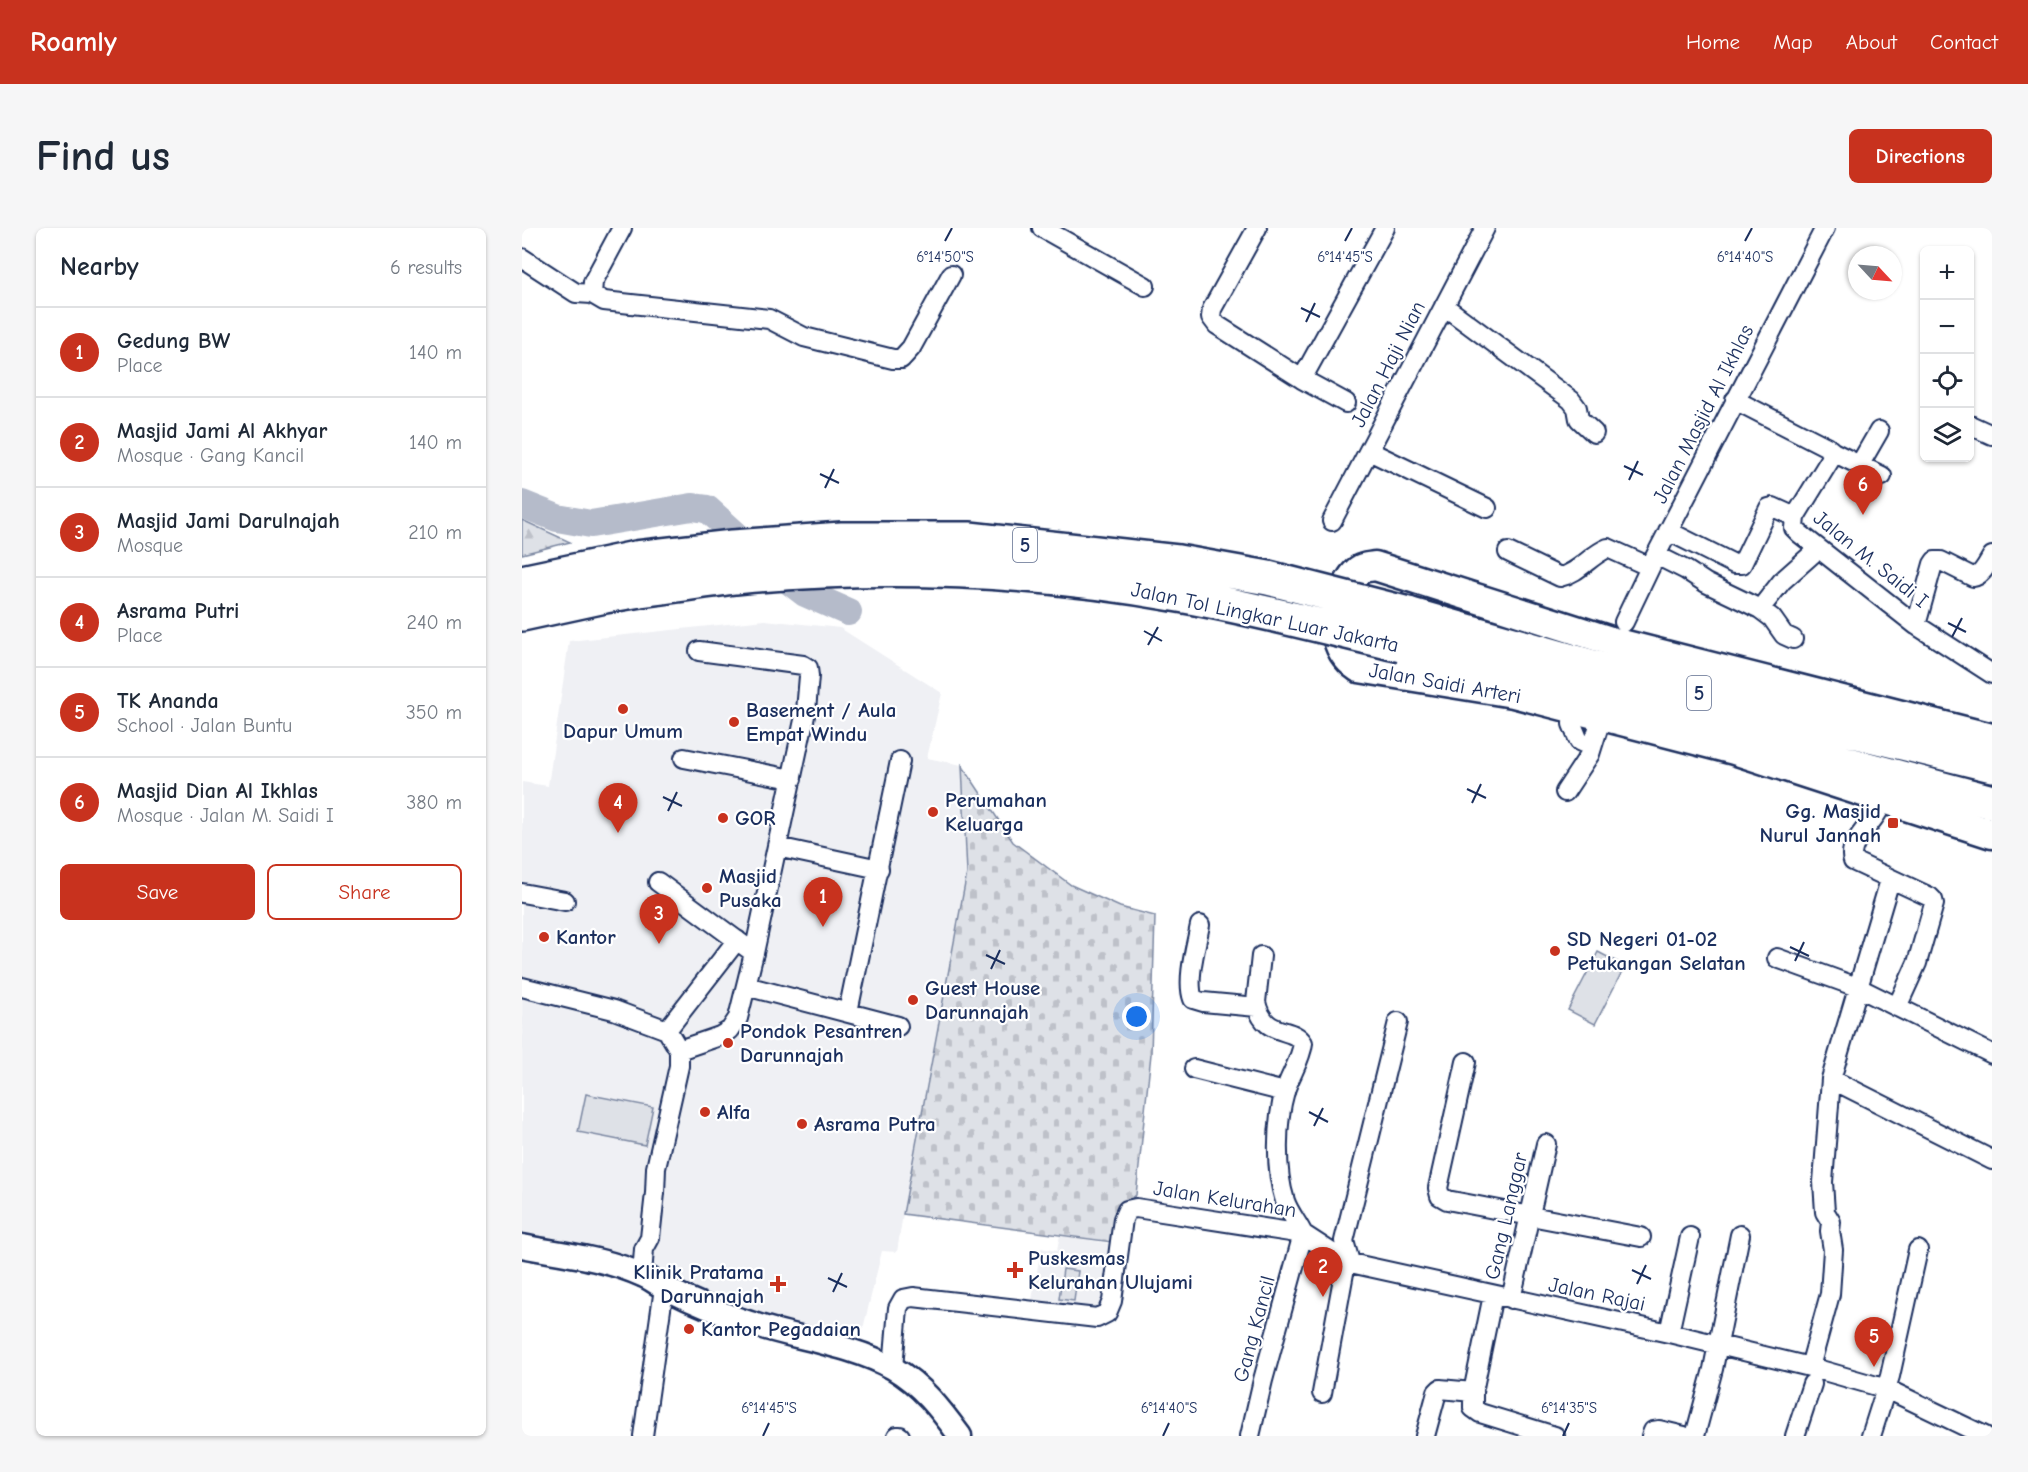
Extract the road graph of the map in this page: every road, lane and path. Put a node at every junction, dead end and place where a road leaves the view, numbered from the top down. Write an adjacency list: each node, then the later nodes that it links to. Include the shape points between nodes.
1 (622, 228): 10 (street, via 594,282)
2 (1042, 228): 9 (street)
3 (1257, 228): 12 (street, via 1210,317)
4 (1385, 228): 12 (street)
5 (1485, 228): 11 (street, Jalan Haji Nian)
6 (1825, 228): 13 (street, Jalan Masjid Al Ikhlas)
7 (522, 258): 10 (street, via 576,293)
8 (951, 275): 10 (street, via 901,359 804,337 769,319 604,301)
9 (1145, 286)
10 (592, 294)
11 (1444, 306): 17 (street, via 1571,400 1579,419); 19 (street, Jalan Haji Nian)
12 (1302, 379): 14 (street)
13 (1736, 400): 20 (street); 26 (street, Jalan Masjid Al Ikhlas)
14 (1346, 403)
15 (1974, 427): 18 (street)
16 (1879, 431): 21 (street)
17 (1594, 433)
18 (1992, 435)
19 (1369, 451): 23 (street); 25 (street, Jalan Haji Nian)
20 (1833, 452): 21 (street); 24 (street, Jalan M. Saidi I)
21 (1860, 464): 22 (street)
22 (1882, 476)
23 (1487, 508)
24 (1795, 517): 26 (street, via 1769,508 1739,565); 27 (street, Jalan M. Saidi I, via 1794,528)
25 (1332, 521)
26 (1668, 531): 30 (street, Jalan Masjid Al Ikhlas)
27 (1818, 549): 32 (street, via 1782,581); 35 (street, Jalan M. Saidi I)
28 (1508, 552): 30 (street, via 1560,577 1608,548)
29 (1992, 556): 35 (street, via 1982,572 1973,577 1935,561)
30 (1653, 561): 32 (street, via 1686,570); 34 (street, Jalan Masjid Al Ikhlas)
31 (522, 582): 45 (highway, Jalan Tol Lingkar Luar Jakarta / 5, bridge, via 636,558 842,539 969,539 1178,562 1268,578 1597,668)
32 (1760, 609): 36 (street)
33 (522, 614): 47 (highway, Jalan Tol Lingkar Luar Jakarta / 5, bridge, via 605,596 736,577 845,571 964,571 1079,581 1179,595 1401,645)
34 (1624, 622)
35 (1916, 625): 38 (street, Jalan M. Saidi I)
36 (1792, 639)
37 (699, 651): 46 (street, via 808,668 806,711)
38 (1992, 674)
39 (1574, 708): 40 (main road, Jalan Saidi Arteri); 41 (main road, Jalan Saidi Arteri, via 1513,693 1359,668 1339,646 1339,601 1361,569 1375,566 1614,642); 42 (street, via 1572,724 1579,741)
40 (1602, 716): 42 (street); 47 (main road, Jalan Saidi Arteri)
41 (1992, 738)
42 (1592, 747): 48 (street)
43 (684, 758): 46 (street)
44 (900, 760): 55 (street)
45 (1992, 765)
46 (792, 779): 53 (street)
47 (1887, 787): 49 (highway, Jalan Tol Lingkar Luar Jakarta / 5); 50 (main road, Jalan Saidi Arteri); 51 (highway); 56 (street, via 1852,856 1853,861)
48 (1565, 792)
49 (1992, 802)
50 (1945, 819): 52 (main road, Jalan Saidi Arteri); 54 (street, via 1954,832)
51 (1992, 819)
52 (1992, 834)
53 (777, 847): 55 (street); 62 (street)
54 (1992, 848)
55 (879, 869): 70 (street)
56 (1890, 880): 67 (street); 69 (street, via 1930,897 1934,904 1917,963)
57 (658, 882): 61 (street)
58 (522, 893): 59 (street)
59 (565, 901)
60 (1200, 925): 68 (street, via 1191,987 1193,999)
61 (737, 940): 62 (street); 73 (street)
62 (754, 953): 65 (street)
63 (1261, 956): 68 (street)
64 (1777, 958): 67 (street)
65 (746, 986): 70 (street); 74 (street, via 738,1018 730,1030)
66 (522, 987): 73 (street, via 614,1010)
67 (1857, 987): 69 (street); 78 (street)
68 (1257, 1007): 79 (street, via 1269,1026 1303,1043)
69 (1897, 1007): 75 (street)
70 (848, 1012): 72 (street)
71 (1398, 1022): 89 (street, via 1344,1241)
72 (898, 1026)
73 (667, 1030): 74 (street)
74 (679, 1050): 90 (street, via 679,1066 655,1171 644,1193 638,1236 644,1249)
75 (1992, 1054)
76 (1466, 1062): 82 (street, via 1438,1188 1440,1196)
77 (1194, 1069): 79 (street)
78 (1831, 1079): 81 (street); 96 (street, via 1823,1182 1833,1250 1830,1294)
79 (1285, 1092): 83 (street, via 1279,1131 1280,1179 1286,1202)
80 (1546, 1144): 82 (street, Gang Langgar)
81 (1992, 1160)
82 (1528, 1216): 85 (street); 92 (street, Gang Langgar)
83 (1303, 1234): 89 (street, Jalan Rajai); 95 (street, Jalan Kelurahan, via 1136,1208 1126,1210 1107,1313 1097,1318 903,1299 898,1308); 102 (street, Gang Kancil)
84 (1740, 1235): 94 (street)
85 (1641, 1237)
86 (1690, 1238): 93 (street)
87 (522, 1246): 90 (street, via 613,1264)
88 (1918, 1250): 97 (street)
89 (1348, 1262): 92 (street, Jalan Rajai); 99 (street)
90 (642, 1275): 91 (street)
91 (664, 1288): 95 (street, via 719,1313 861,1354); 101 (street)
92 (1502, 1297): 93 (street, Jalan Rajai); 98 (street, Gang Langgar)
93 (1669, 1333): 94 (street, Jalan Rajai)
94 (1717, 1345): 96 (street, Jalan Rajai); 107 (street)
95 (893, 1368): 100 (street, via 917,1384 937,1405)
96 (1811, 1375): 97 (street, Jalan Rajai); 108 (street)
97 (1887, 1389): 109 (street); 110 (street, Jalan Rajai)
98 (1473, 1392): 103 (street, via 1440,1389); 104 (street, via 1473,1408 1480,1413)
99 (1323, 1393)
100 (953, 1433)
101 (644, 1436)
102 (1250, 1436)
103 (1425, 1436)
104 (1555, 1436)
105 (1651, 1436): 106 (street, via 1659,1430)
106 (1684, 1436)
107 (1695, 1436)
108 (1795, 1436)
109 (1871, 1436)
110 (1985, 1436)

